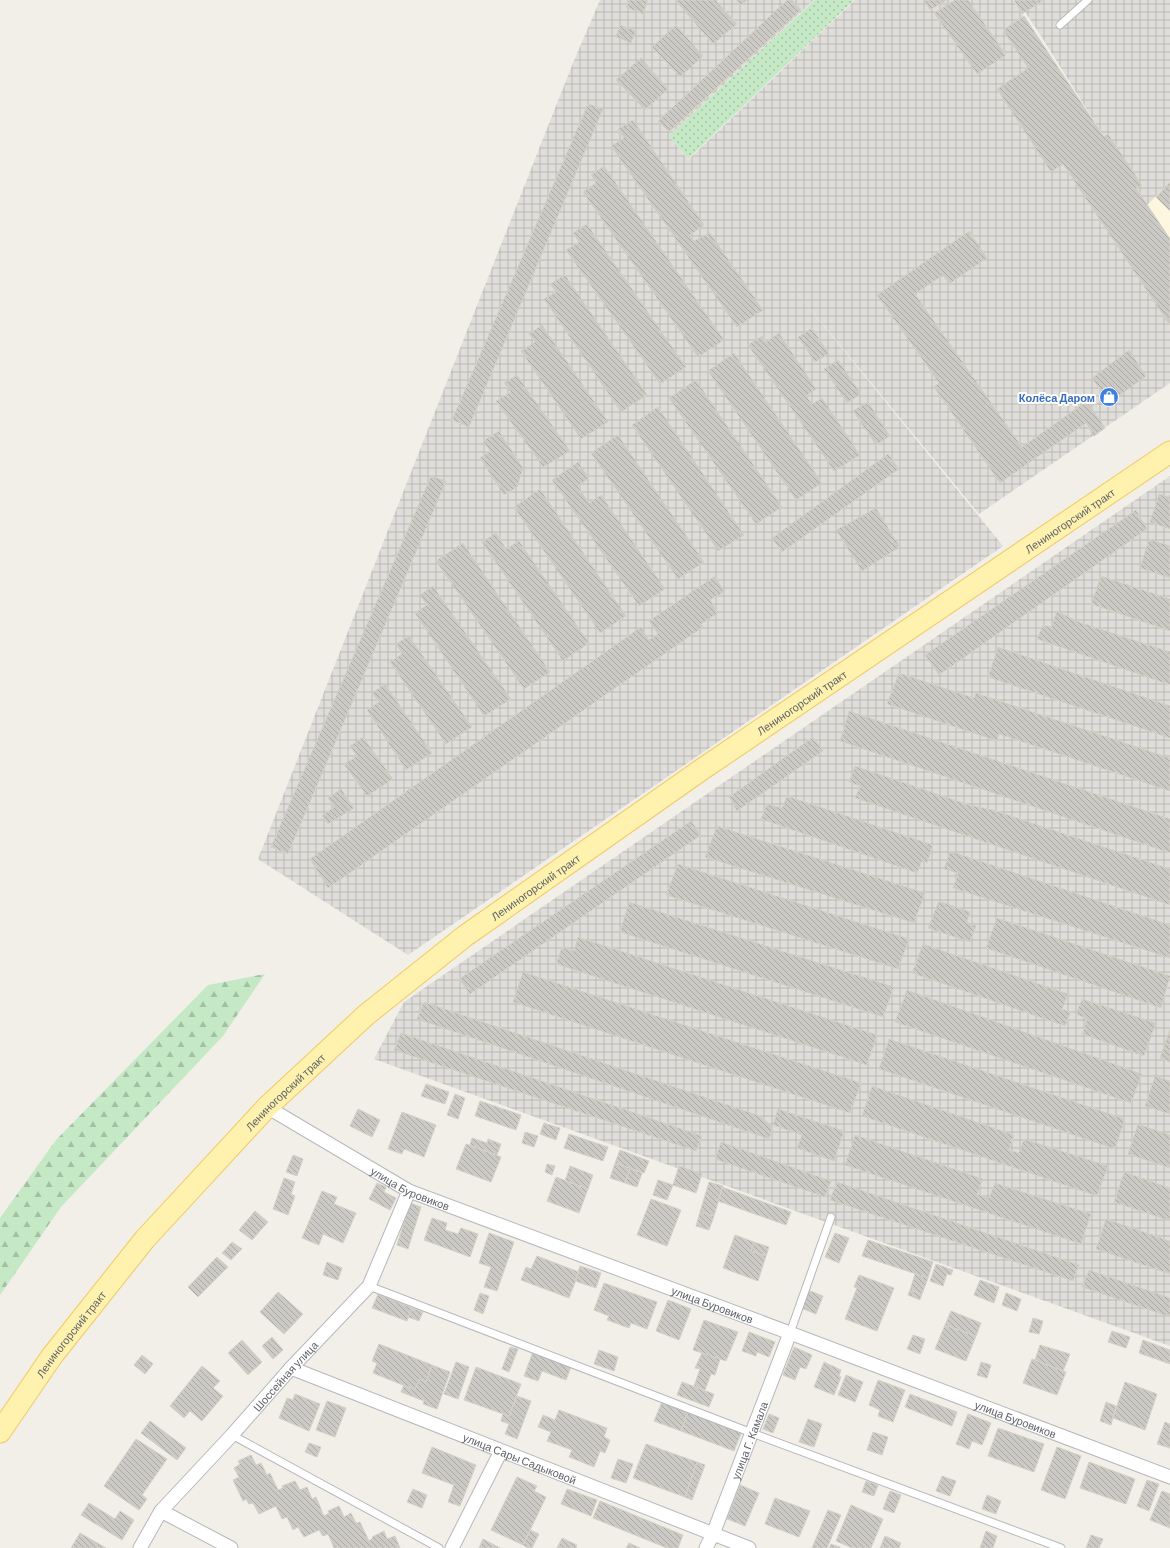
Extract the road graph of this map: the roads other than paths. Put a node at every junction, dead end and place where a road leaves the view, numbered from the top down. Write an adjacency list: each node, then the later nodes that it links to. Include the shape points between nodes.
1 (1088, 0): 2 (lane)
2 (1060, 25)
3 (1170, 452): 4 (main road, Лениногорский тракт, via 701,770 465,936 366,1015)
4 (267, 1107): 5 (street, улица Буровиков); 10 (main road, Лениногорский тракт, via 145,1239 52,1356)
5 (409, 1191): 7 (street, Шоссейная улица); 8 (street, улица Буровиков)
6 (831, 1217): 8 (lane)
7 (368, 1286): 9 (street, Шоссейная улица); 11 (lane)
8 (790, 1333): 11 (street, улица Г. Камала); 14 (street, улица Буровиков)
9 (291, 1368): 12 (street, Шоссейная улица); 13 (street, улица Сары Садыковой)
10 (0, 1432)
11 (752, 1433): 16 (street, улица Г. Камала); 23 (lane)
12 (232, 1435): 15 (street, Шоссейная улица); 19 (lane)
13 (501, 1451): 16 (street, улица Сары Садыковой); 20 (street)
14 (1170, 1477)
15 (161, 1510): 17 (street, Шоссейная улица); 18 (street)
16 (713, 1534): 21 (street, улица Г. Камала); 22 (street, улица Сары Садыковой)
17 (140, 1548)
18 (231, 1548)
19 (439, 1548)
20 (452, 1548)
21 (706, 1548)
22 (749, 1548)
23 (1061, 1548)

